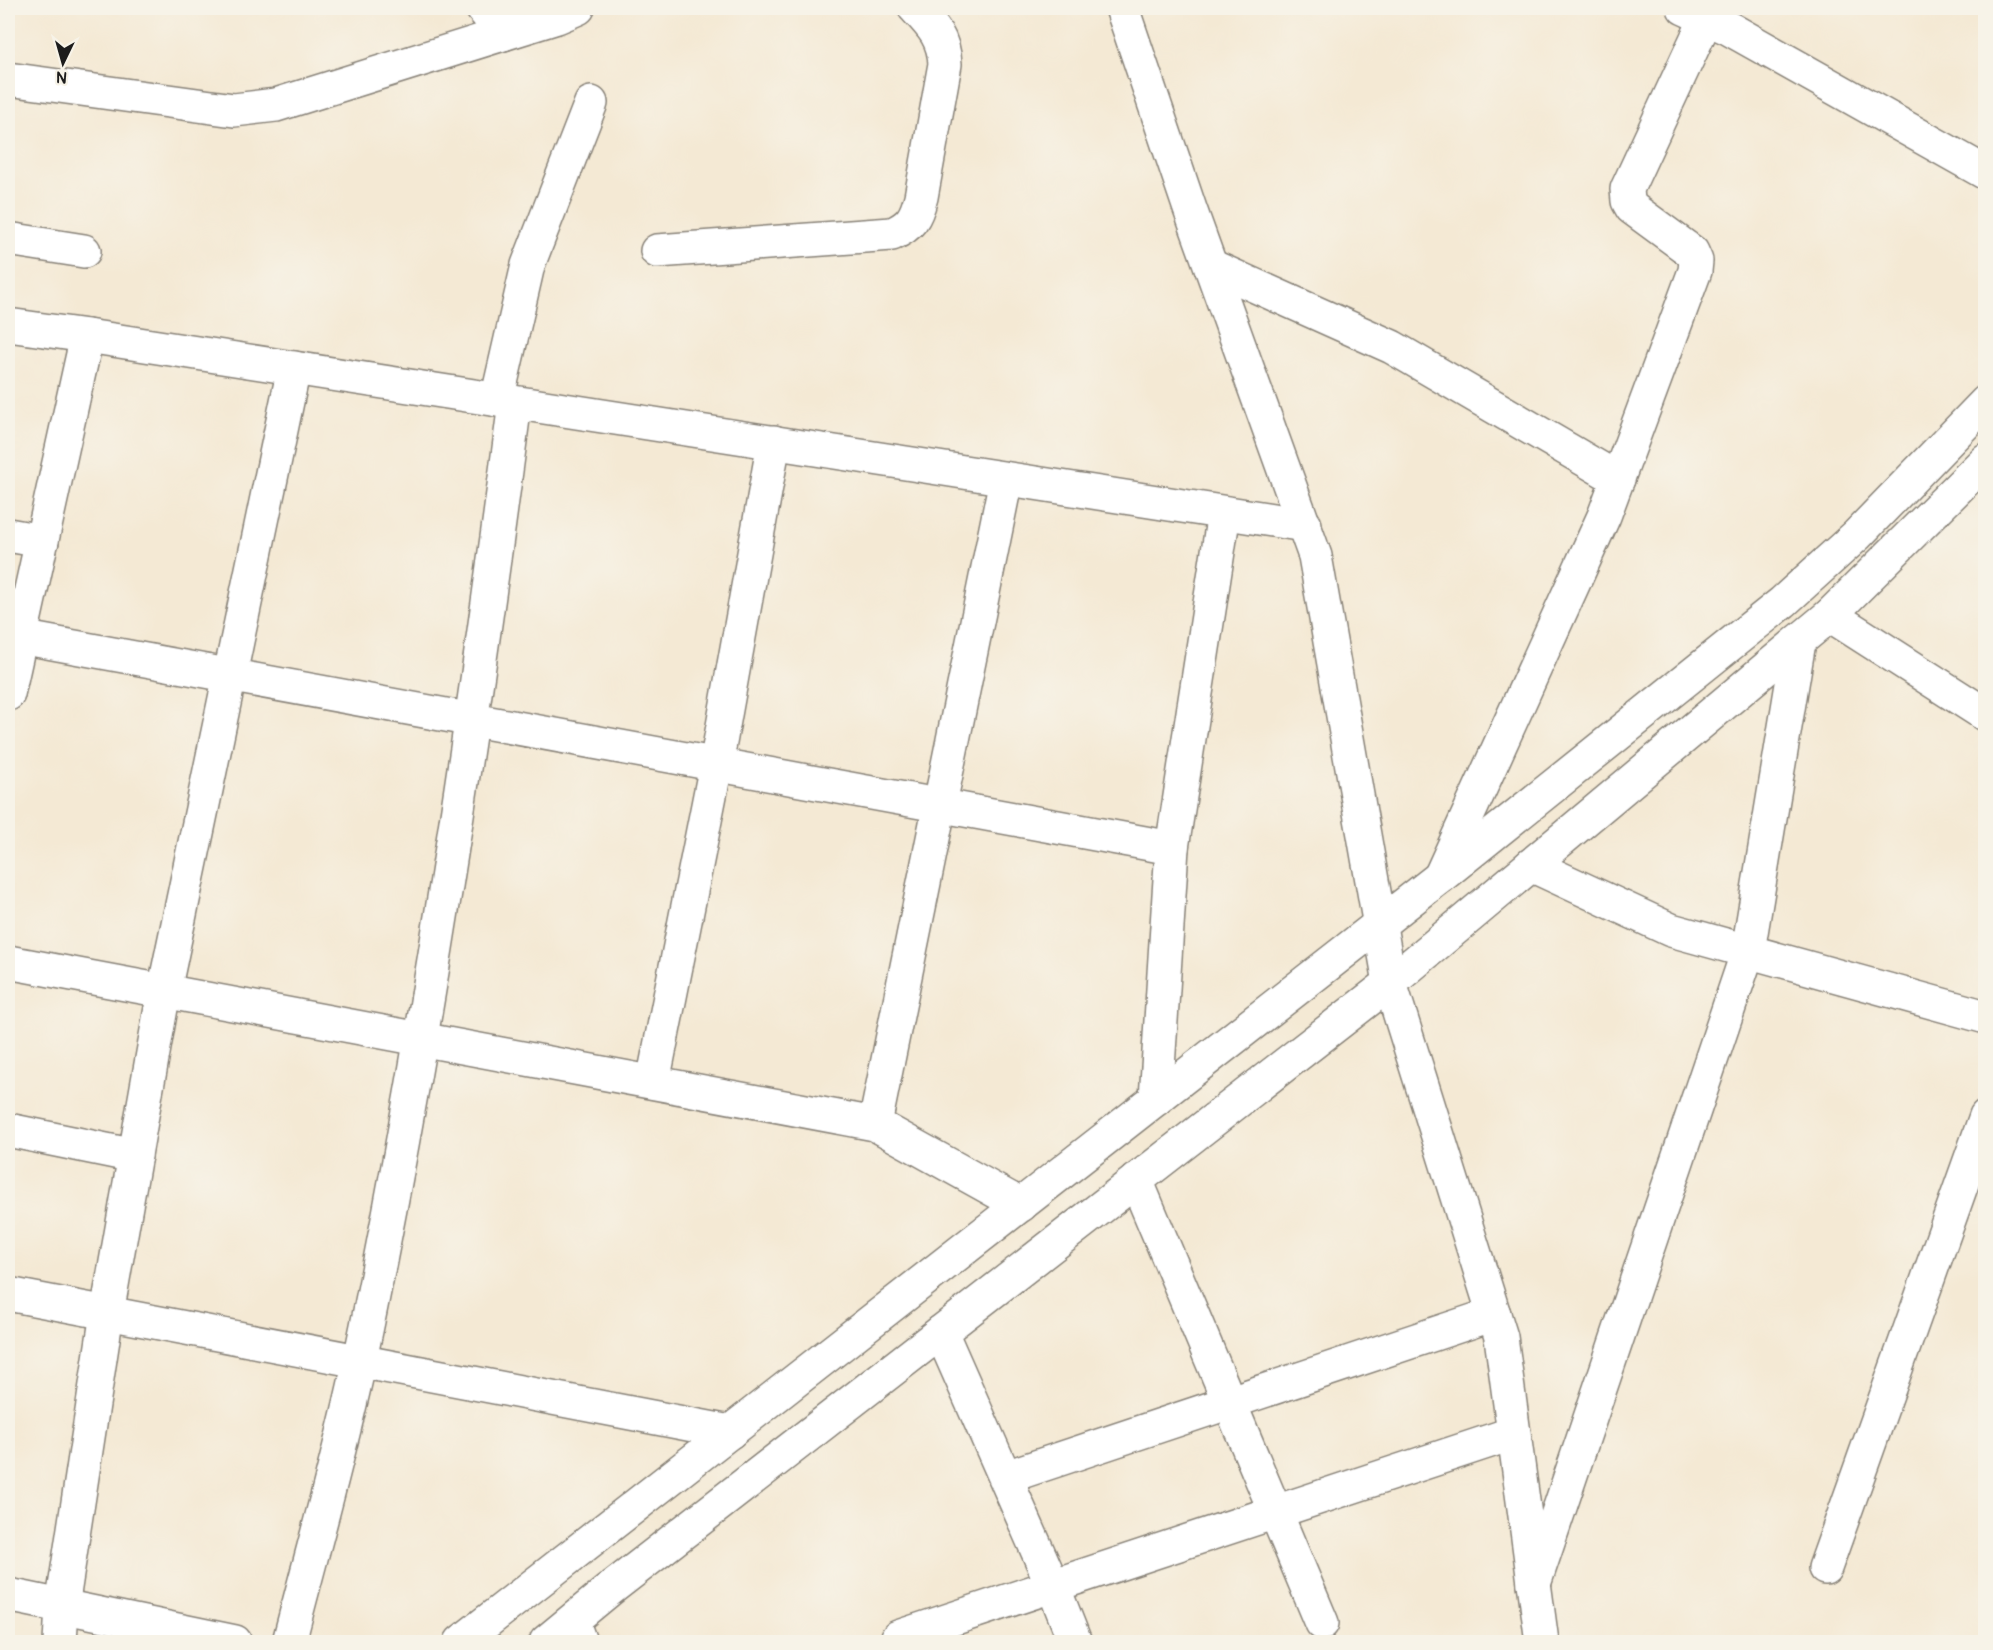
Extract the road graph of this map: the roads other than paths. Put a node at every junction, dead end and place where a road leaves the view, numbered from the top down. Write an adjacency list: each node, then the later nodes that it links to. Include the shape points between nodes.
1 (482, 8): 6 (street)
2 (578, 8): 6 (street)
3 (915, 8): 12 (street, via 939,33 945,64 921,198 917,214 907,228 892,234)
4 (1122, 8): 13 (street)
5 (1700, 11): 9 (street); 22 (street, via 1627,189 1632,208 1685,244 1695,261 1695,271)
6 (503, 34): 7 (street, via 254,109 234,110)
7 (8, 79)
8 (591, 103): 17 (street, via 528,265)
9 (1986, 173)
10 (8, 239): 11 (street)
11 (84, 251)
12 (657, 252)
13 (1211, 266): 22 (street, via 1392,347); 24 (street)
14 (8, 325): 15 (street)
15 (87, 336): 16 (street); 26 (street)
16 (294, 368): 17 (street); 30 (street)
17 (506, 401): 19 (street); 33 (street)
18 (1986, 402): 38 (street, via 1857,535 1783,602)
19 (774, 442): 21 (street); 34 (street)
20 (1986, 459): 27 (street)
21 (1006, 479): 23 (street); 35 (street)
22 (1618, 479): 38 (street)
23 (1224, 513): 24 (street); 36 (street)
24 (1305, 525): 39 (street, via 1316,556)
25 (8, 535): 26 (street)
26 (42, 541): 29 (street)
27 (1830, 615): 28 (street); 32 (street)
28 (1799, 642): 37 (street); 40 (street)
29 (15, 649): 30 (street); 31 (street)
30 (228, 675): 33 (street); 43 (street)
31 (8, 694)
32 (1986, 715)
33 (473, 720): 34 (street); 45 (street)
34 (716, 765): 35 (street); 46 (street)
35 (938, 805): 36 (street); 49 (street)
36 (1172, 848): 47 (street)
37 (1531, 865): 40 (street, via 1654,923); 42 (street)
38 (1440, 878): 39 (street)
39 (1380, 924): 42 (street); 47 (street)
40 (1748, 951): 44 (street); 65 (street)
41 (8, 962): 43 (street)
42 (1390, 983): 52 (street); 56 (street)
43 (164, 991): 45 (street); 51 (street)
44 (1986, 1017)
45 (420, 1038): 46 (street); 58 (street)
46 (653, 1082): 49 (street)
47 (1156, 1099): 53 (street)
48 (1986, 1116): 64 (street)
49 (875, 1124): 53 (street)
50 (8, 1130): 51 (street)
51 (135, 1156): 55 (street)
52 (1136, 1180): 57 (street); 59 (street)
53 (1021, 1205): 60 (street)
54 (8, 1294): 55 (street)
55 (107, 1313): 58 (street); 68 (street)
56 (1494, 1314): 59 (street); 61 (street, via 1501,1337)
57 (941, 1332): 62 (street); 70 (street)
58 (359, 1361): 60 (street); 74 (street)
59 (1230, 1403): 62 (street); 63 (street)
60 (730, 1432): 75 (street)
61 (1514, 1433): 63 (street); 65 (street)
62 (1006, 1477): 66 (street)
63 (1275, 1512): 66 (street); 69 (street)
64 (1825, 1568)
65 (1534, 1584): 78 (street)
66 (1053, 1586): 71 (street); 77 (street)
67 (8, 1595): 68 (street)
68 (62, 1607): 72 (street); 73 (street)
69 (1322, 1623)
70 (583, 1629): 76 (street)
71 (898, 1637)
72 (60, 1642)
73 (235, 1642)
74 (290, 1642)
75 (461, 1642)
76 (546, 1642)
77 (1075, 1642)
78 (1542, 1642)

